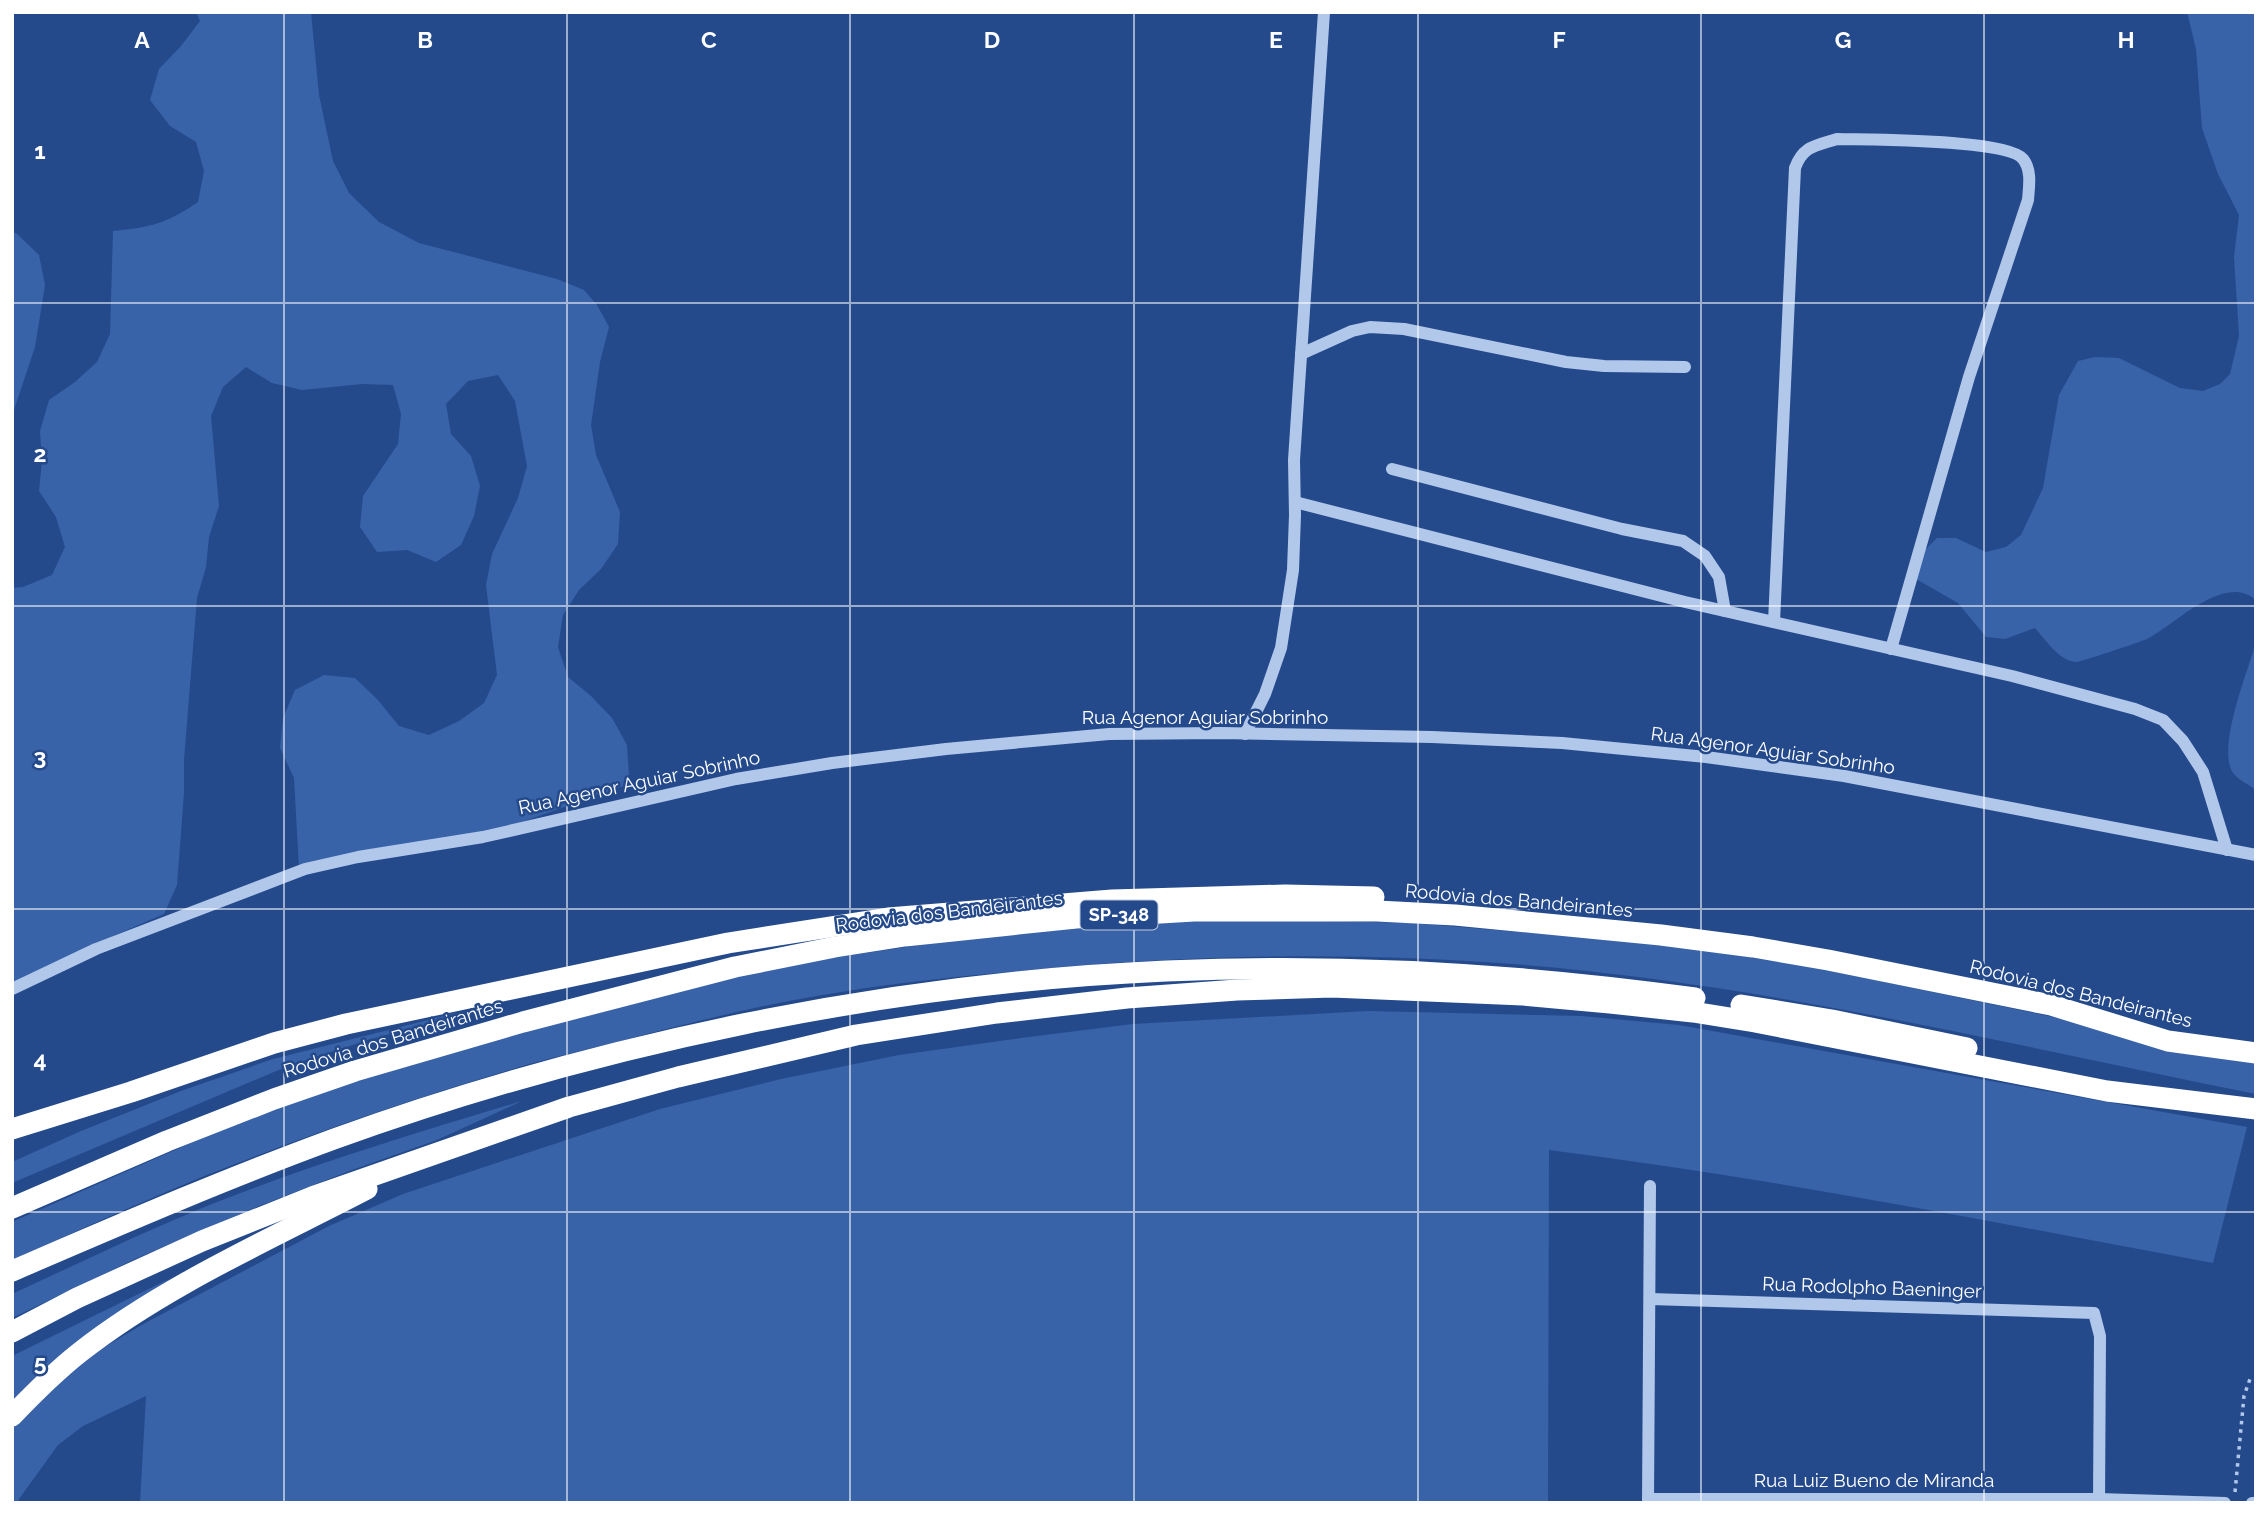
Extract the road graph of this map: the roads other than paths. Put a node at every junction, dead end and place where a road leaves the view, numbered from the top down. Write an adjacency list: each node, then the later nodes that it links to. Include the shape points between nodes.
1 (1324, 12): 2 (street)
2 (1301, 354): 3 (street, via 1370,327 1404,329 1566,362); 5 (street)
3 (1685, 368)
4 (1392, 469): 6 (street, via 1683,541 1705,556 1719,577)
5 (1295, 502): 6 (street); 9 (street, via 1293,570 1281,648)
6 (1725, 611): 7 (street)
7 (1774, 622): 8 (street); 8 (street, via 1795,168 1800,154 1837,139 1985,146 2015,152 2030,176 2028,200 1969,377)
8 (1891, 649): 10 (street, via 2012,676 2162,720 2203,772)
9 (1245, 734): 10 (street, Rua Agenor Aguiar Sobrinho, via 1562,743 1706,757 1844,776); 13 (street, Rua Agenor Aguiar Sobrinho, via 1109,734 832,763 736,779 483,837 358,857 259,885 96,949)
10 (2227, 850): 11 (street, Rua Agenor Aguiar Sobrinho)
11 (2256, 855)
12 (1542, 923): 14 (highway, Rodovia dos Bandeirantes / SP-348, via 1740,945 1828,960 2052,1005 2168,1041); 15 (highway, via 1437,901 1285,895 1112,900 888,918 728,943 416,1007 274,1042); 21 (highway, Rodovia dos Bandeirantes / SP-348, via 1377,911 1194,911 1062,919 835,947 641,990 355,1071 167,1140)
13 (12, 989)
14 (2256, 1053)
15 (131, 1092): 17 (highway); 18 (highway)
16 (2256, 1107): 19 (highway, via 2107,1091 1693,1012 1523,995 1332,987 1127,998 856,1035 569,1107); 22 (highway, via 1832,1020 1638,990 1331,968 1080,976 833,1007 732,1026 518,1080 313,1147)
17 (12, 1129)
18 (12, 1145)
19 (431, 1156): 24 (highway, via 202,1241); 25 (highway, via 175,1290 80,1352)
20 (1650, 1186): 23 (street)
21 (12, 1208)
22 (12, 1271)
23 (1650, 1299): 26 (street); 27 (street, Rua Rodolpho Baeninger, via 2094,1313 2100,1336)
24 (12, 1332)
25 (12, 1416)
26 (1648, 1501): 27 (street, Rua Luiz Bueno de Miranda)
27 (2099, 1501): 28 (street, Rua Luiz Bueno de Miranda)
28 (2225, 1503)

